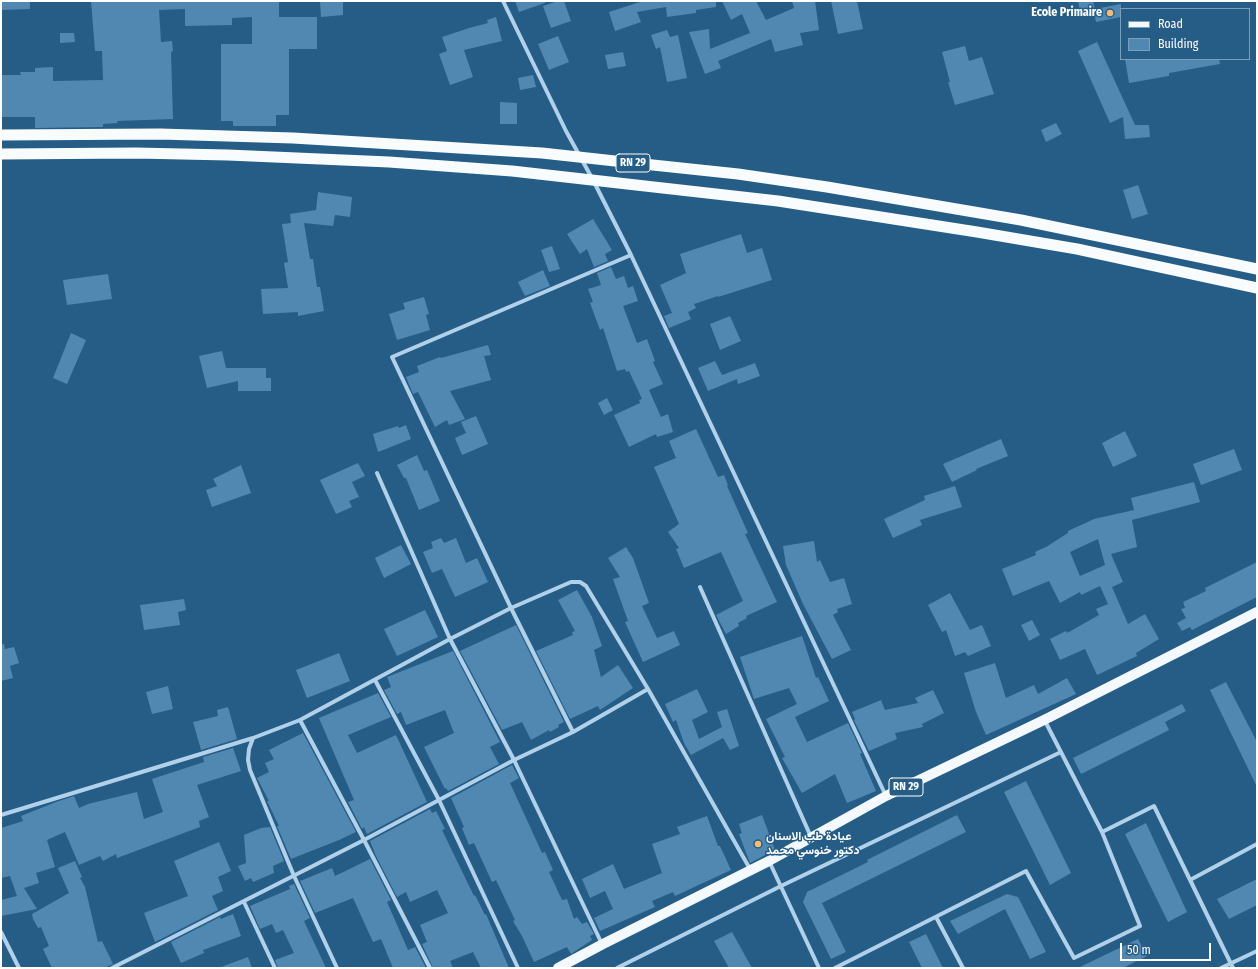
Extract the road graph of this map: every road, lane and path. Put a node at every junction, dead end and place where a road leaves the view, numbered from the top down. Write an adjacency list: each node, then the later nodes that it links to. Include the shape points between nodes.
1 (503, 1): 4 (street)
2 (1, 135): 4 (highway, RN 29, via 160,134 293,138)
3 (1, 154): 5 (highway, RN 29, via 136,153 322,159 512,171)
4 (580, 157): 5 (street); 7 (highway, RN 29, via 738,174 827,187 1021,220)
5 (593, 180): 6 (street); 8 (highway, RN 29, via 778,200 977,232 1077,249)
6 (631, 255): 11 (street, via 392,357); 22 (street)
7 (1257, 269)
8 (1257, 288)
9 (377, 473): 13 (street)
10 (700, 587): 26 (street)
11 (511, 608): 13 (street); 15 (street, via 571,582 580,582 586,586); 18 (street)
12 (1257, 612): 17 (main road, RN 29)
13 (450, 639): 14 (street); 21 (street)
14 (375, 680): 16 (street); 23 (street)
15 (648, 689): 18 (street); 30 (street)
16 (300, 720): 19 (street); 27 (street)
17 (1044, 720): 20 (street); 22 (main road, RN 29)
18 (573, 732): 21 (street)
19 (253, 738): 24 (street); 31 (street, via 249,749 250,770)
20 (1061, 752): 25 (street); 33 (street)
21 (514, 760): 23 (street); 37 (street)
22 (886, 796): 26 (main road, RN 29)
23 (439, 800): 27 (street); 45 (street)
24 (1, 815)
25 (1102, 832): 32 (street, via 1154,806); 35 (street, via 1140,926 1074,958 1026,871)
26 (811, 838): 29 (main road, RN 29)
27 (364, 840): 31 (street); 44 (street)
28 (1257, 844): 32 (street)
29 (769, 860): 30 (main road, RN 29); 33 (street)
30 (750, 870): 37 (main road, RN 29)
31 (294, 876): 34 (street); 43 (street)
32 (1190, 880): 39 (street)
33 (781, 886): 47 (street); 48 (street)
34 (244, 902): 41 (street); 42 (street)
35 (936, 917): 49 (street); 50 (street)
36 (1, 932): 40 (street)
37 (603, 944): 46 (main road, RN 29)
38 (1257, 951): 39 (street)
39 (1230, 963): 51 (street); 52 (street)
40 (19, 968)
41 (112, 968)
42 (275, 968)
43 (337, 968)
44 (430, 968)
45 (518, 968)
46 (558, 968)
47 (617, 968)
48 (819, 968)
49 (835, 968)
50 (963, 968)
51 (1221, 968)
52 (1233, 968)

